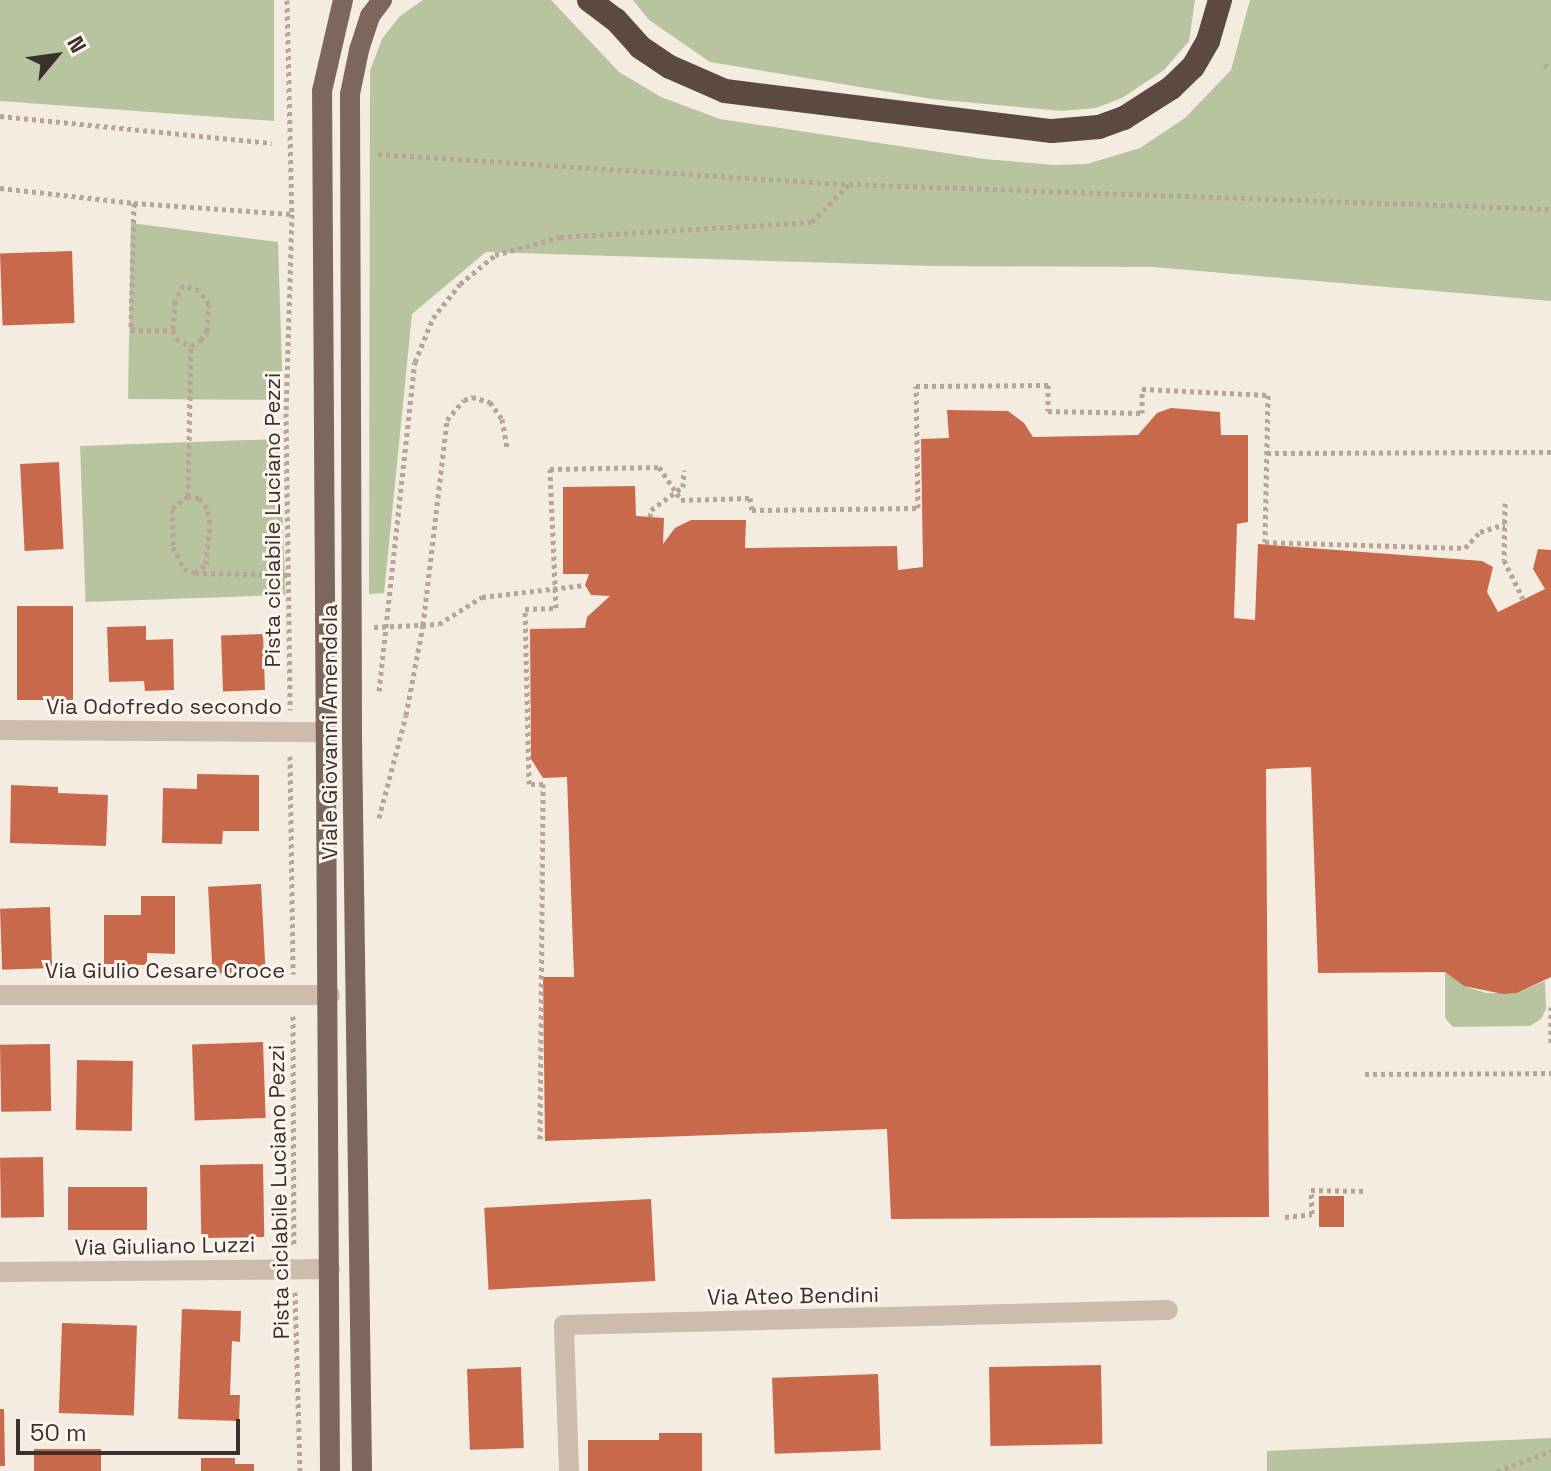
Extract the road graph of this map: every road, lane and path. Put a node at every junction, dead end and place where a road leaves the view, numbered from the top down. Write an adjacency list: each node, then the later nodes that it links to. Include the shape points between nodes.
1 (287, 0): 16 (path, Pista ciclabile Luciano Pezzi)
2 (343, 0): 36 (main road, Viale Giovanni Amendola, via 322,91)
3 (382, 0): 35 (main road, Viale Giovanni Amendola, via 370,16 350,94)
4 (589, 0): 6 (highway)
5 (1220, 0): 6 (highway, via 1208,41 1193,67 1171,88 1124,118 1099,127 1052,131 725,91 640,47)
6 (611, 10)
7 (1544, 65): 8 (path)
8 (1551, 69)
9 (0, 116): 10 (path)
10 (272, 143)
11 (378, 154): 12 (path)
12 (849, 184): 15 (path); 34 (path, via 812,222 560,237 495,255 460,284 433,318 415,362)
13 (0, 188): 14 (path)
14 (134, 203): 16 (path); 17 (path, via 131,330)
15 (1551, 209)
16 (292, 214): 29 (path, Pista ciclabile Luciano Pezzi, via 286,413)
17 (173, 330): 18 (path, via 176,339); 18 (path, via 178,291 183,285 199,290 209,304 207,331)
18 (191, 346): 24 (path)
19 (507, 447): 33 (path, via 502,419 490,402 464,400 447,420)
20 (1551, 452): 21 (path)
21 (1267, 453): 23 (path, via 1268,395 1142,389 1142,413 1064,412 1048,411 1048,385 916,386 918,508 752,510 750,498 681,500); 27 (path, via 1265,542 1465,548 1480,532)
22 (684, 470): 23 (path)
23 (677, 493): 26 (path, via 651,510); 31 (path, via 659,467 550,469)
24 (188, 496): 28 (path, via 199,498 210,523 206,564); 28 (path, via 172,509 172,537 178,561)
25 (1505, 503): 27 (path)
26 (650, 517)
27 (1505, 524): 32 (path, via 1504,560)
28 (195, 573): 29 (path)
29 (289, 575): 37 (path, Pista ciclabile Luciano Pezzi)
30 (585, 585): 31 (path)
31 (555, 589): 33 (path, via 482,597 439,624); 51 (path, via 556,608 525,609 529,784 543,784)
32 (1523, 599)
33 (423, 625): 34 (path); 42 (path, via 378,823)
34 (386, 626): 35 (path); 38 (path)
35 (352, 628): 61 (main road, Viale Giovanni Amendola)
36 (326, 629): 37 (path); 41 (main road, Viale Giovanni Amendola)
37 (289, 633): 40 (path, Pista ciclabile Luciano Pezzi)
38 (378, 697)
39 (0, 730): 40 (street, Via Odofredo secondo)
40 (290, 732): 41 (street, Via Odofredo secondo); 45 (path, Pista ciclabile Luciano Pezzi)
41 (327, 732): 44 (main road, Viale Giovanni Amendola)
42 (376, 793)
43 (0, 995): 45 (street, Via Giulio Cesare Croce)
44 (330, 995): 45 (street, Via Giulio Cesare Croce); 55 (main road, Viale Giovanni Amendola)
45 (293, 996): 54 (path, Pista ciclabile Luciano Pezzi)
46 (1551, 1000): 47 (path)
47 (1550, 1008): 48 (path)
48 (1551, 1043)
49 (1551, 1073): 50 (path)
50 (1365, 1074)
51 (540, 1139)
52 (1365, 1191): 53 (path, via 1311,1190 1312,1214)
53 (1285, 1217)
54 (294, 1269): 55 (street, Via Giuliano Luzzi); 56 (street, Via Giuliano Luzzi); 59 (path, Pista ciclabile Luciano Pezzi)
55 (330, 1269): 60 (main road, Viale Giovanni Amendola)
56 (0, 1272)
57 (1168, 1310): 62 (street, Via Ateo Bendini, via 564,1325)
58 (1551, 1451): 63 (path)
59 (300, 1471)
60 (330, 1471)
61 (362, 1471)
62 (569, 1471)
63 (1497, 1471)

